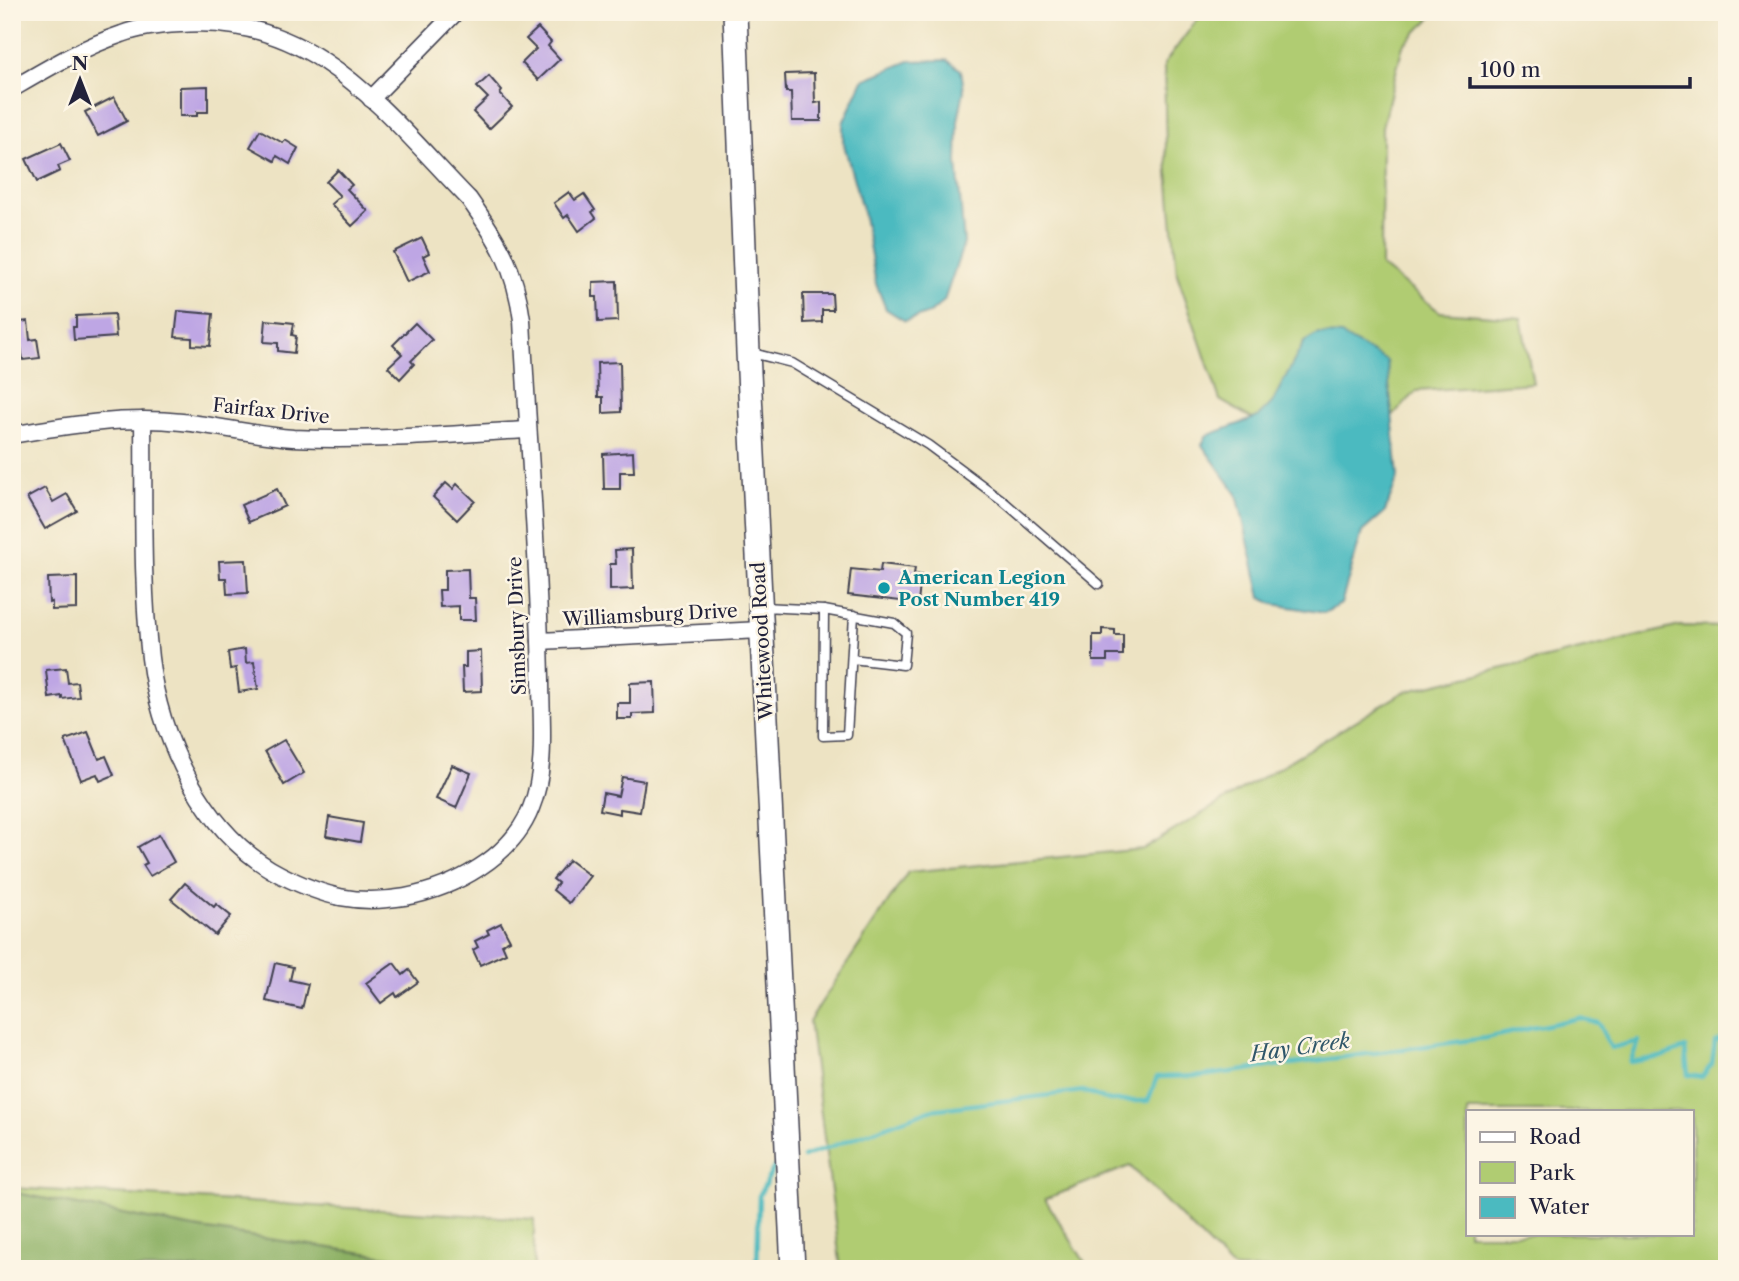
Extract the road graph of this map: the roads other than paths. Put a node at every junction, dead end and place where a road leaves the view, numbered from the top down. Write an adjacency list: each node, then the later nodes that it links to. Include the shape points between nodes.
1 (456, 12): 4 (street)
2 (734, 12): 5 (street, Whitewood Road)
3 (12, 89): 4 (street, Simsbury Drive, via 81,50 124,33 202,22 239,26 309,50)
4 (371, 99): 7 (street, Simsbury Drive, via 468,198 508,260 522,320)
5 (748, 352): 9 (lane, via 792,363 928,444 1002,500); 10 (street, Whitewood Road)
6 (143, 420): 7 (street, Fairfax Drive, via 270,436 352,440); 8 (street, Fairfax Drive); 14 (street, Simsbury Drive, via 146,607 158,696 170,738 208,811 239,846 265,866 334,897 371,902 440,887 498,853 531,807 538,774)
7 (527, 430): 14 (street, Simsbury Drive)
8 (12, 435)
9 (1099, 584)
10 (760, 607): 11 (lane); 13 (street, Whitewood Road)
11 (824, 610): 12 (lane); 15 (lane, via 823,736 847,735)
12 (854, 615): 15 (lane); 15 (lane, via 894,622 906,633 903,665)
13 (761, 630): 14 (street, Williamsburg Drive); 16 (street, Whitewood Road)
14 (540, 641)
15 (852, 659)
16 (793, 1269)

